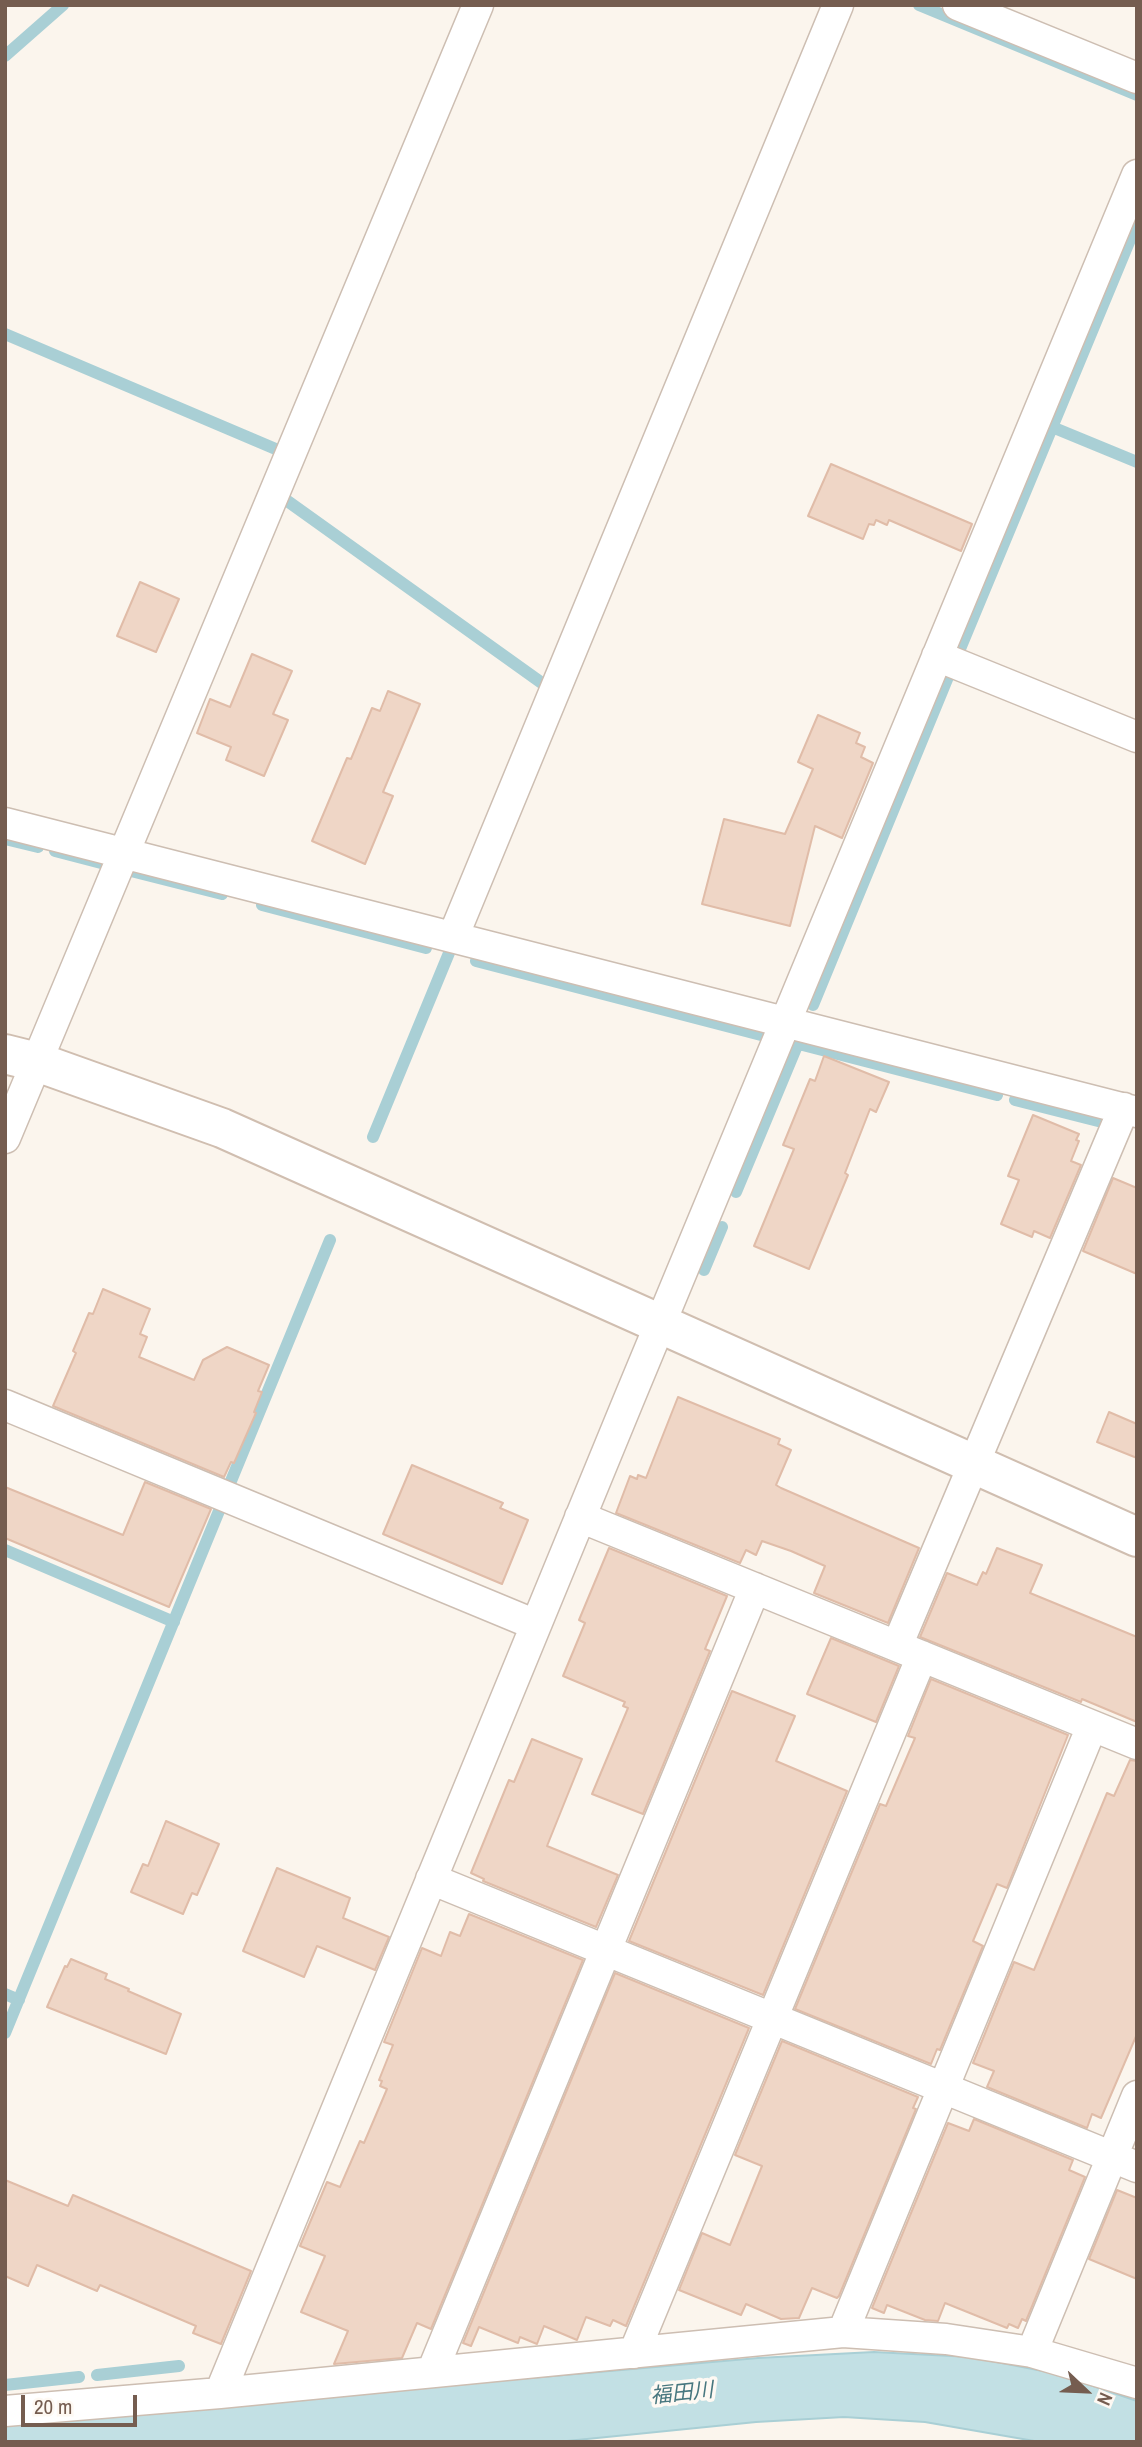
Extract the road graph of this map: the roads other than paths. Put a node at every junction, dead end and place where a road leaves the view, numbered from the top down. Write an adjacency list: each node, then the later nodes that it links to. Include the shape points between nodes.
1 (478, 5): 9 (street)
2 (838, 5): 10 (street)
3 (958, 5): 4 (street)
4 (1137, 78)
5 (1137, 175): 6 (street)
6 (937, 656): 7 (street); 11 (street)
7 (1137, 737)
8 (5, 823): 9 (street)
9 (124, 854): 10 (street); 12 (street)
10 (453, 937): 11 (street)
11 (786, 1021): 13 (street); 15 (street)
12 (21, 1058): 14 (street); 15 (street, via 222,1128)
13 (1131, 1110): 17 (street)
14 (5, 1138)
15 (660, 1324): 17 (street); 18 (street)
16 (5, 1405): 21 (street)
17 (975, 1464): 19 (street); 22 (street)
18 (580, 1517): 20 (street); 21 (street)
19 (1137, 1536)
20 (755, 1588): 22 (street); 26 (street)
21 (536, 1625): 25 (street)
22 (909, 1651): 23 (street); 27 (street)
23 (1092, 1726): 24 (street); 28 (street)
24 (1137, 1744)
25 (431, 1879): 26 (street); 36 (street)
26 (606, 1950): 27 (street); 34 (street)
27 (772, 2018): 28 (street); 33 (street)
28 (943, 2088): 30 (street); 31 (street)
29 (1137, 2096): 30 (street)
30 (1124, 2162): 32 (street)
31 (843, 2332): 32 (street, via 946,2339); 33 (street)
32 (1032, 2352): 35 (street)
33 (634, 2353): 34 (street)
34 (432, 2372): 36 (street)
35 (1137, 2383)
36 (220, 2393): 37 (street)
37 (5, 2411)

